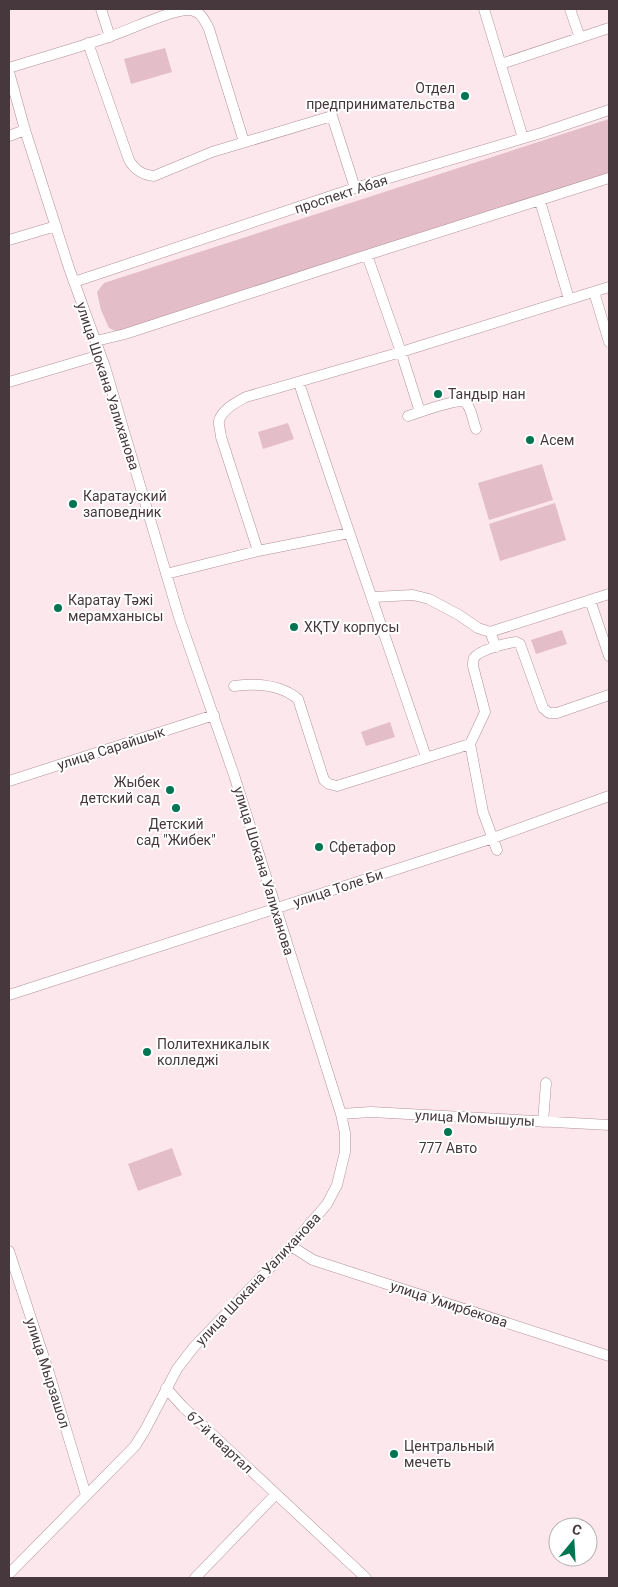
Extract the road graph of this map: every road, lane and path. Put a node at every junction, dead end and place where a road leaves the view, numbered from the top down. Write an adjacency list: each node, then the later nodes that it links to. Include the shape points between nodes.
1 (101, 9): 5 (street)
2 (484, 9): 8 (street)
3 (570, 9): 6 (street)
4 (609, 28): 6 (street)
5 (110, 37): 7 (street); 15 (street, via 175,13 195,11 209,29)
6 (580, 38): 8 (street)
7 (88, 43): 9 (street); 15 (street, via 124,149 135,169 154,176)
8 (501, 64): 14 (street)
9 (9, 68)
10 (9, 72): 12 (street, улица Шокана Уалиханова)
11 (609, 110): 14 (street, проспект Абая)
12 (25, 130): 13 (street); 19 (street, улица Шокана Уалиханова)
13 (9, 136)
14 (523, 138): 17 (street, проспект Абая)
15 (244, 142): 17 (street, via 332,116)
16 (609, 178): 18 (street)
17 (355, 188): 22 (street, проспект Абая)
18 (540, 201): 21 (street); 25 (street)
19 (56, 226): 20 (street); 22 (street, улица Шокана Уалиханова)
20 (9, 240)
21 (367, 255): 26 (street); 28 (street)
22 (74, 282): 26 (street, улица Шокана Уалиханова)
23 (609, 287): 24 (street)
24 (594, 292): 25 (street); 27 (street)
25 (569, 299): 28 (street)
26 (96, 342): 29 (street, улица Шокана Уалиханова)
27 (609, 342)
28 (401, 352): 31 (street); 32 (street)
29 (100, 355): 30 (street); 37 (street, улица Шокана Уалиханова)
30 (9, 382)
31 (298, 383): 35 (street); 36 (street, via 246,397 224,412 219,421 221,437)
32 (420, 412): 33 (street); 34 (street, via 463,402)
33 (408, 416)
34 (476, 429)
35 (348, 533): 36 (street); 39 (street)
36 (258, 551): 37 (street)
37 (166, 574): 46 (street, улица Шокана Уалиханова)
38 (609, 594): 40 (street)
39 (373, 597): 41 (street, via 413,595 429,599); 48 (street)
40 (590, 600): 41 (street); 43 (street)
41 (490, 632): 42 (street)
42 (496, 647): 45 (street, via 520,644 543,708 549,713); 47 (street, via 473,659 485,712)
43 (609, 656)
44 (234, 686): 48 (street, via 267,685 298,699 324,780 332,785)
45 (609, 695)
46 (214, 715): 49 (street, улица Сарайшык); 53 (street, улица Шокана Уалиханова)
47 (470, 744): 48 (street); 51 (street, via 483,812)
48 (426, 757)
49 (9, 781)
50 (609, 796): 51 (street, улица Толе Би)
51 (493, 838): 52 (street); 53 (street, улица Толе Би)
52 (497, 850)
53 (275, 909): 54 (street, улица Толе Би); 56 (street, улица Шокана Уалиханова)
54 (9, 996)
55 (546, 1083): 57 (street)
56 (341, 1114): 57 (street, улица Момышулы, via 371,1112); 59 (street, улица Шокана Уалиханова, via 345,1152 337,1184 327,1204)
57 (543, 1122): 58 (street, улица Момышулы)
58 (609, 1125)
59 (291, 1246): 61 (street, улица Умирбекова, via 313,1260); 62 (street, улица Шокана Уалиханова, via 194,1348)
60 (9, 1251): 64 (street, улица Мырзашол)
61 (609, 1356)
62 (166, 1388): 63 (street, 67-й квартал); 64 (street, улица Шокана Уалиханова, via 135,1446)
63 (276, 1494): 66 (street); 67 (street, 67-й квартал)
64 (86, 1495): 65 (street, улица Шокана Уалиханова)
65 (9, 1574)
66 (194, 1578)
67 (366, 1578)

